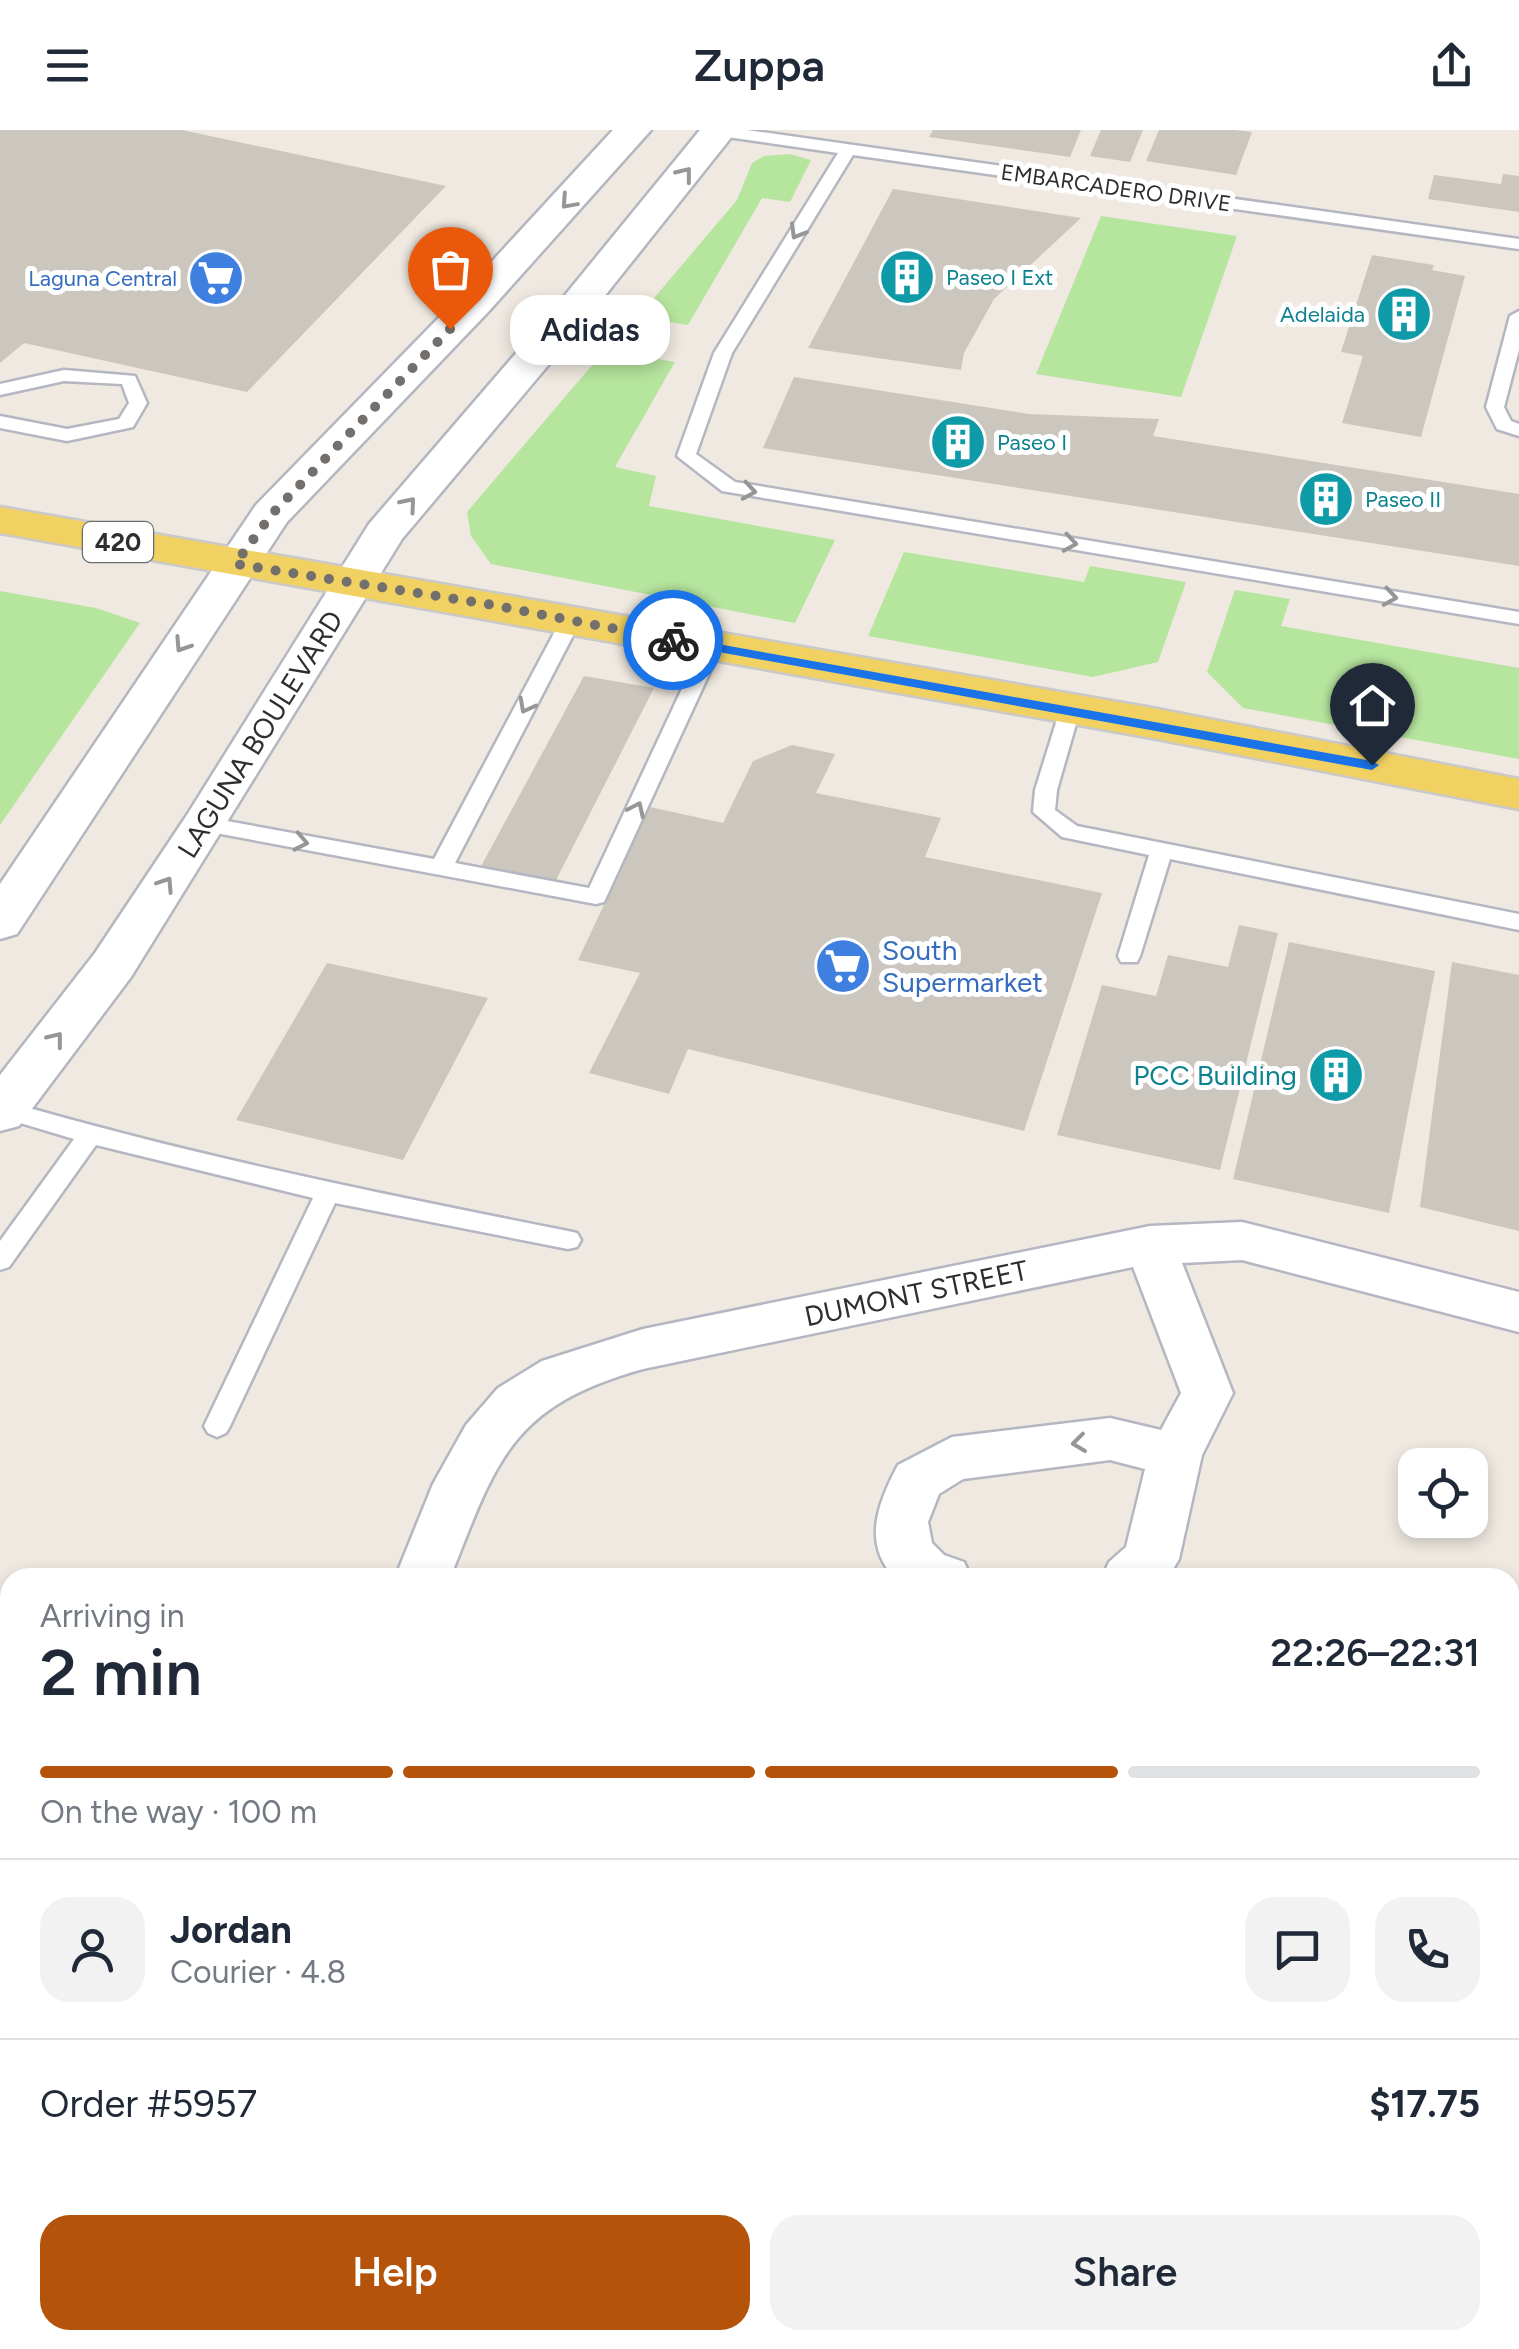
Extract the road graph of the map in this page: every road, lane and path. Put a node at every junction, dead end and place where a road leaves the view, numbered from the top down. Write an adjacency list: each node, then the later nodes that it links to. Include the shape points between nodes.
1 (634, 130): 10 (main road, one-way to 10, via 272,514)
2 (717, 130): 3 (lane, EMBARCADERO DRIVE); 11 (main road, LAGUNA BOULEVARD, one-way to 2, via 384,534)
3 (848, 149): 4 (lane, EMBARCADERO DRIVE); 12 (lane, one-way to 12, via 723,353 686,456 729,487)
4 (1519, 244)
5 (1519, 316): 8 (lane, via 1495,406 1504,426)
6 (0, 390): 7 (lane, via 84,371 128,380 138,403 126,423 66,436)
7 (0, 422)
8 (1519, 430)
9 (0, 520): 10 (main road, 420)
10 (235, 564): 11 (main road, 420); 20 (main road, one-way to 20)
11 (353, 584): 13 (main road, 420); 17 (main road, LAGUNA BOULEVARD)
12 (1519, 618)
13 (571, 620): 14 (main road, 420); 19 (lane, one-way to 19)
14 (711, 648): 15 (main road, 420); 19 (lane, one-way to 14, via 596,897)
15 (1070, 710): 16 (main road, 420); 18 (lane, via 1044,812 1070,832)
16 (1519, 794)
17 (206, 824): 19 (lane, one-way to 19); 23 (main road, LAGUNA BOULEVARD, one-way to 17, via 113,965)
18 (1162, 850): 21 (lane); 22 (lane)
19 (441, 868)
20 (0, 922)
21 (1519, 922)
22 (1130, 956)
23 (1, 1111): 24 (lane)
24 (90, 1136): 25 (lane); 28 (lane)
25 (328, 1192): 26 (lane); 30 (lane)
26 (568, 1240)
27 (1150, 1246): 29 (street, DUMONT STREET, via 1242,1241); 31 (street, via 1207,1393); 32 (street, DUMONT STREET, via 643,1349 578,1368 517,1403 472,1460)
28 (0, 1260)
29 (1519, 1312)
30 (218, 1426)
31 (1175, 1455): 33 (street, one-way to 33, via 1110,1439 952,1459 917,1480 901,1522 906,1552); 34 (street, via 1151,1559)
32 (426, 1568)
33 (921, 1568)
34 (1141, 1568)

